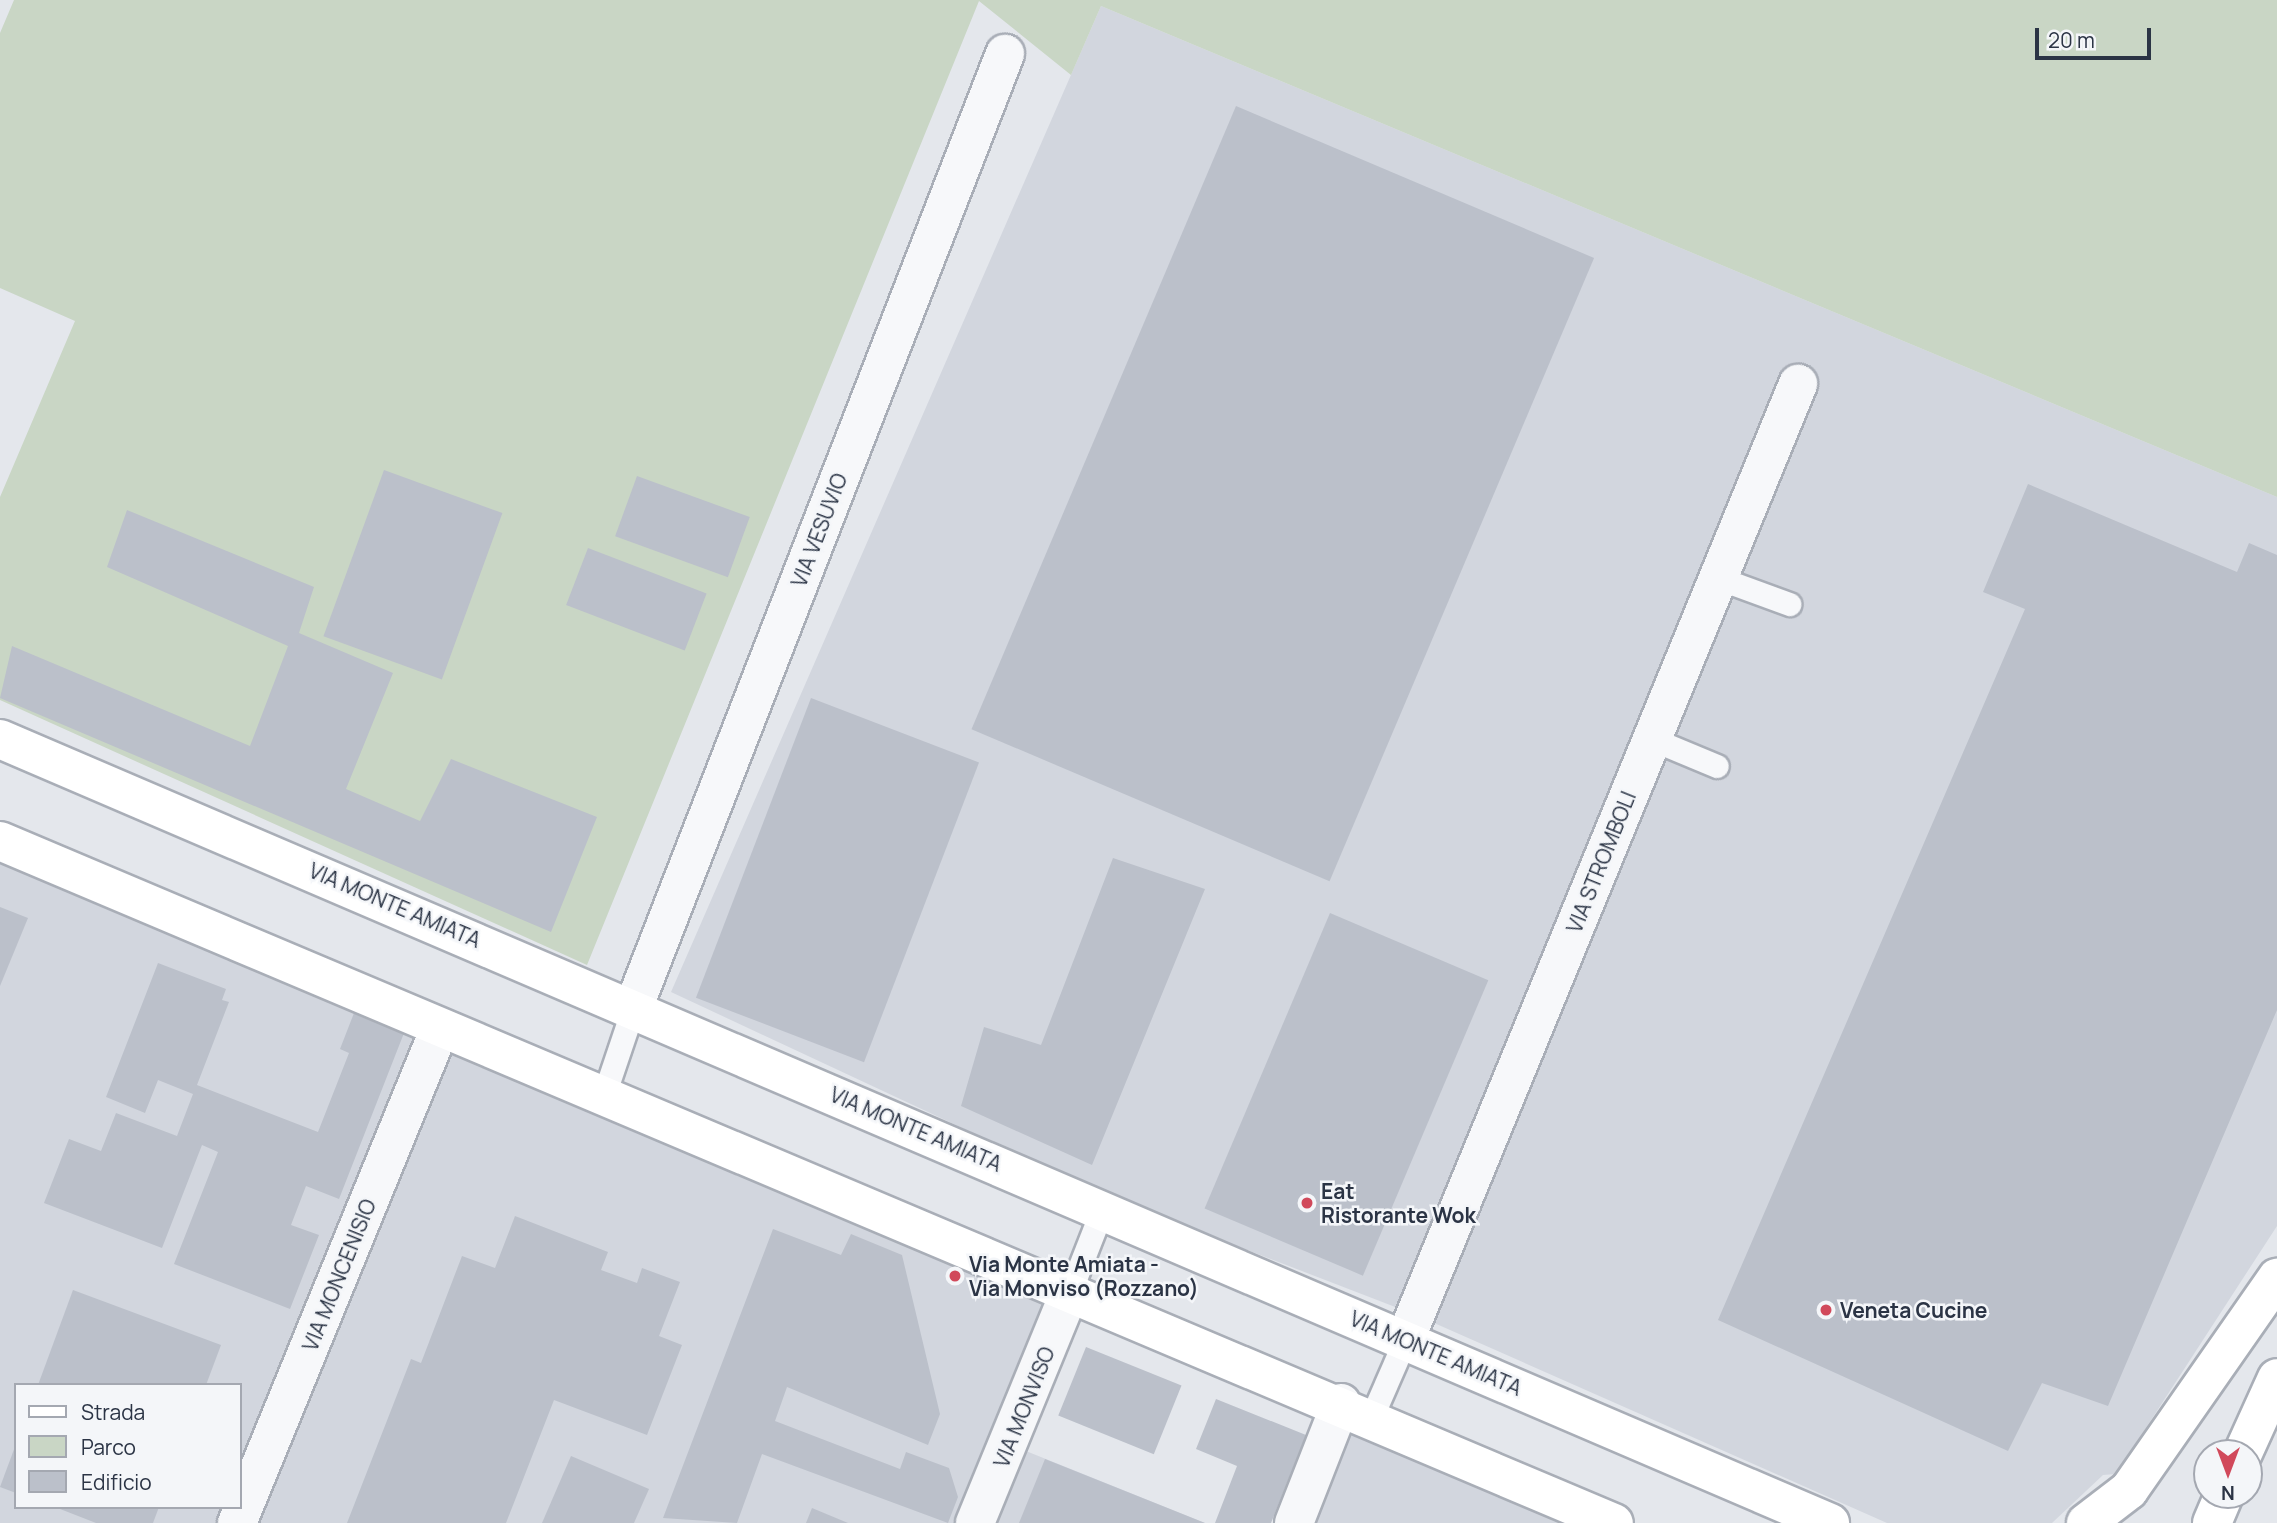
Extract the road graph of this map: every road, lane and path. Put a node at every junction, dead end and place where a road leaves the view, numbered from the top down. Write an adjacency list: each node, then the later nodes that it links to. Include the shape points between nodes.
1 (1005, 54): 9 (street, VIA VESUVIO)
2 (1798, 384): 3 (street, VIA STROMBOLI)
3 (1718, 578): 4 (lane); 6 (street, VIA STROMBOLI)
4 (1789, 604)
5 (0, 739): 9 (main road, VIA MONTE AMIATA)
6 (1652, 739): 7 (lane); 15 (street, VIA STROMBOLI)
7 (1717, 766)
8 (0, 841): 10 (main road)
9 (634, 1006): 11 (lane); 12 (main road, VIA MONTE AMIATA)
10 (440, 1028): 11 (main road); 20 (street, VIA MONCENISIO)
11 (604, 1095): 14 (main road)
12 (1102, 1210): 14 (lane); 15 (main road, VIA MONTE AMIATA)
13 (2277, 1278): 24 (main road, via 2129,1490)
14 (1071, 1289): 17 (main road); 21 (street, VIA MONVISO)
15 (1405, 1340): 17 (lane); 19 (main road, VIA MONTE AMIATA)
16 (2277, 1378): 18 (main road)
17 (1357, 1410): 22 (street); 23 (main road)
18 (2249, 1439)
19 (1826, 1522)
20 (237, 1523)
21 (975, 1523)
22 (1294, 1523)
23 (1614, 1523)
24 (2086, 1523)

